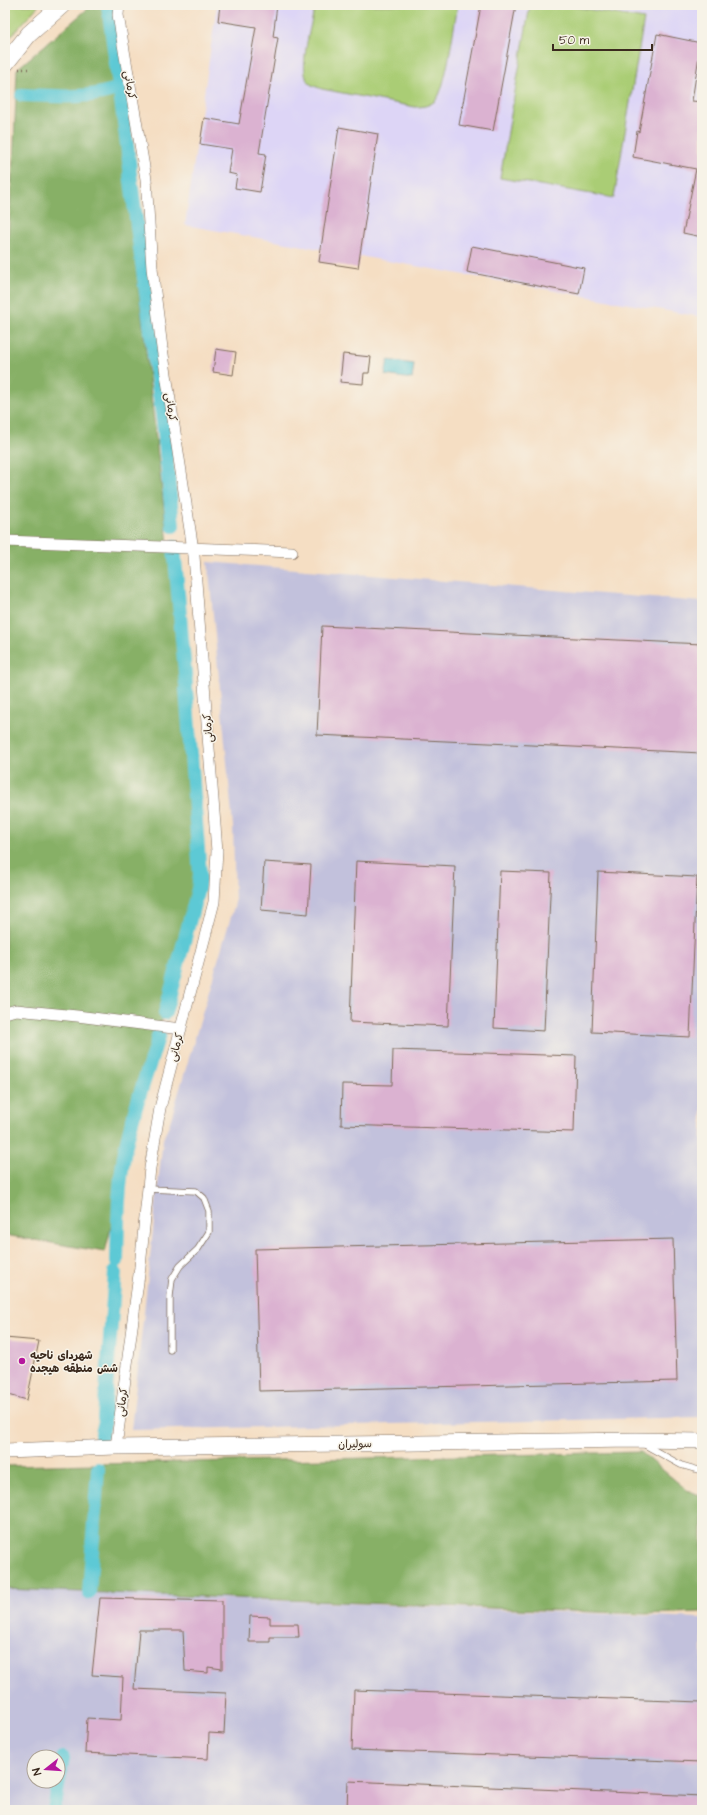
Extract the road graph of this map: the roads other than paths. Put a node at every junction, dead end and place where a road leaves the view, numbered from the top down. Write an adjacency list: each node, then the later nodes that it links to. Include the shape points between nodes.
1 (62, 5): 3 (main road, via 29,34)
2 (119, 5): 5 (street, کرمانی, via 118,15 146,179 153,275 162,348)
3 (5, 64)
4 (5, 541): 5 (street)
5 (192, 548): 6 (street); 8 (street, کرمانی, via 216,835 217,877 214,902)
6 (292, 552)
7 (5, 1013): 8 (street, via 16,1010)
8 (181, 1029): 9 (street, کرمانی, via 160,1108)
9 (148, 1189): 10 (lane, via 196,1191 204,1198 209,1211 209,1232 172,1279); 13 (street, کرمانی)
10 (170, 1350)
11 (636, 1440): 12 (main road, سولیران); 13 (main road, سولیران); 15 (lane, via 681,1465)
12 (702, 1441)
13 (116, 1447): 14 (main road, سولیران)
14 (6, 1452)
15 (702, 1471)

